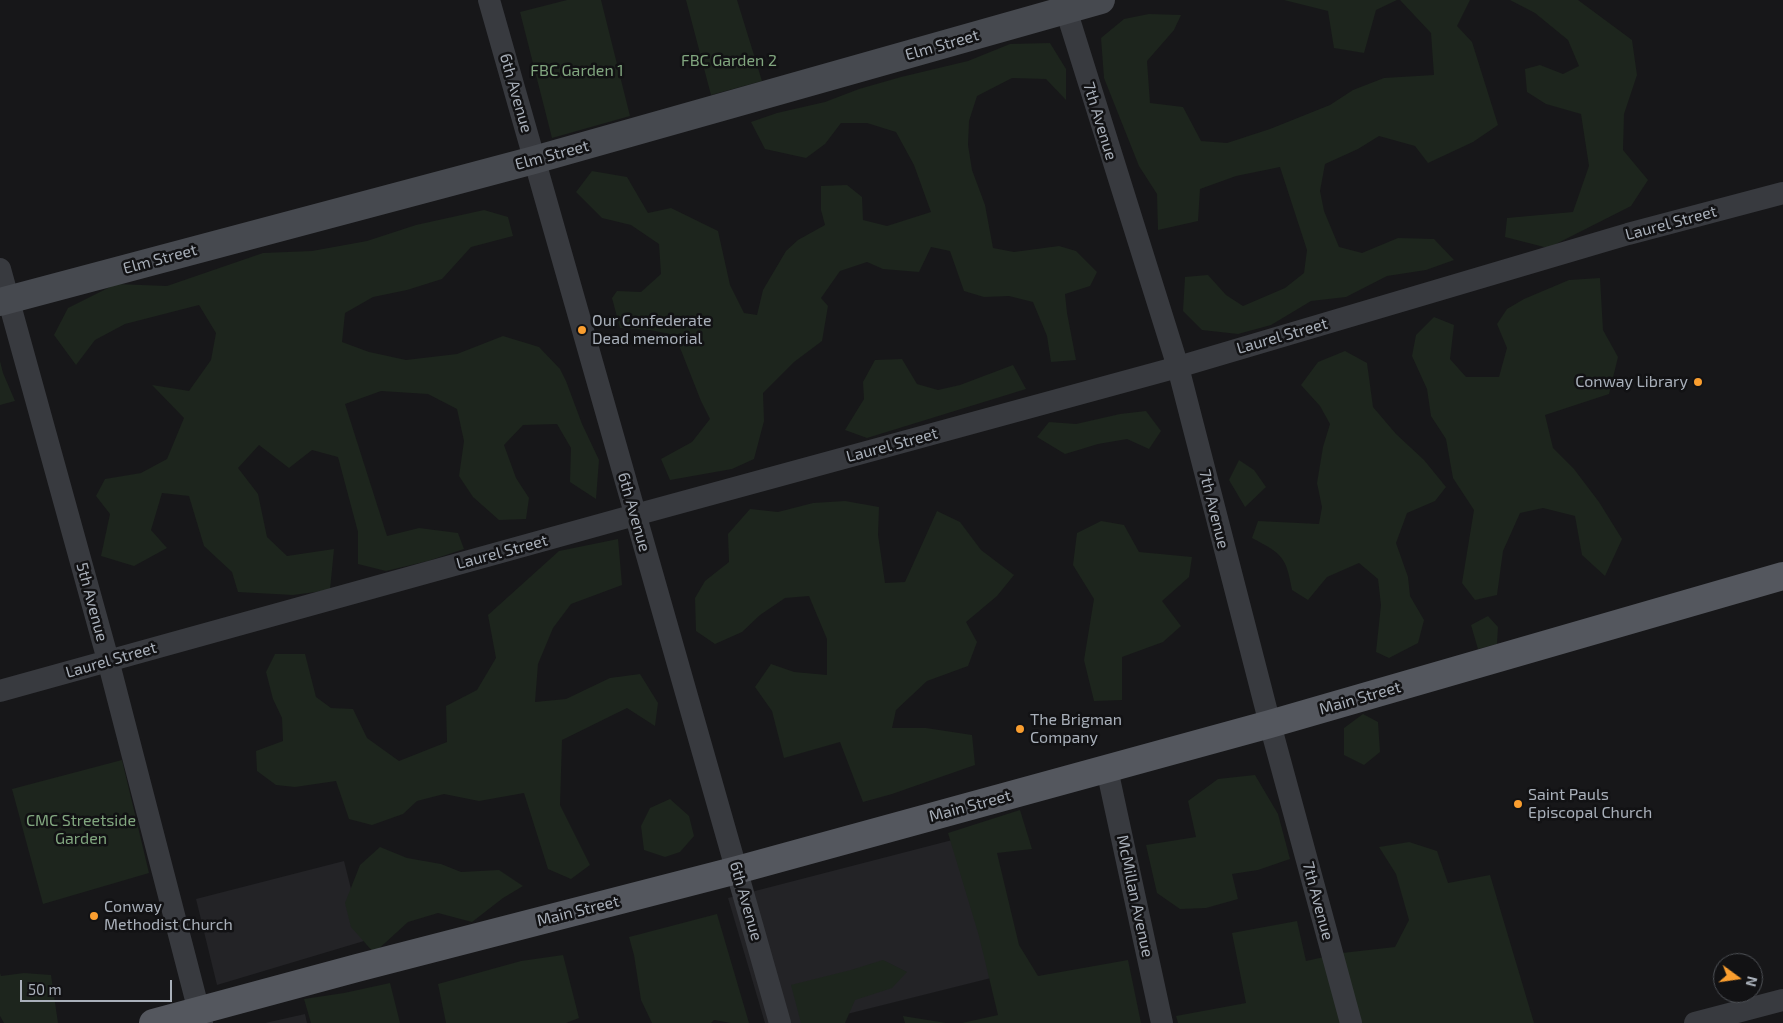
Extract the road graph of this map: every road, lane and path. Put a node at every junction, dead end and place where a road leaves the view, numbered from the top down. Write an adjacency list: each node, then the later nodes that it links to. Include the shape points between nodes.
1 (489, 0): 4 (street, 6th Avenue)
2 (1101, 0): 3 (street, Elm Street)
3 (1064, 5): 4 (street, Elm Street); 8 (street, 7th Avenue)
4 (534, 160): 7 (street, Elm Street); 9 (street, 6th Avenue)
5 (1783, 193): 8 (street, Laurel Street, via 1628,234)
6 (0, 269): 7 (street, 5th Avenue)
7 (4, 301): 11 (street, 5th Avenue)
8 (1178, 367): 9 (street, Laurel Street); 13 (street, 7th Avenue)
9 (635, 515): 11 (street, Laurel Street); 15 (street, 6th Avenue)
10 (1782, 582): 13 (main road, Main Street)
11 (108, 660): 12 (street, Laurel Street); 17 (street, 5th Avenue)
12 (0, 691)
13 (1270, 724): 14 (main road, Main Street); 21 (street, 7th Avenue)
14 (1107, 769): 15 (main road, Main Street); 20 (street, McMillan Avenue)
15 (737, 870): 17 (main road, Main Street); 19 (street, 6th Avenue)
16 (1783, 1000): 22 (street)
17 (200, 1016): 18 (main road, Main Street)
18 (153, 1023)
19 (780, 1023)
20 (1162, 1023)
21 (1351, 1023)
22 (1695, 1023)

